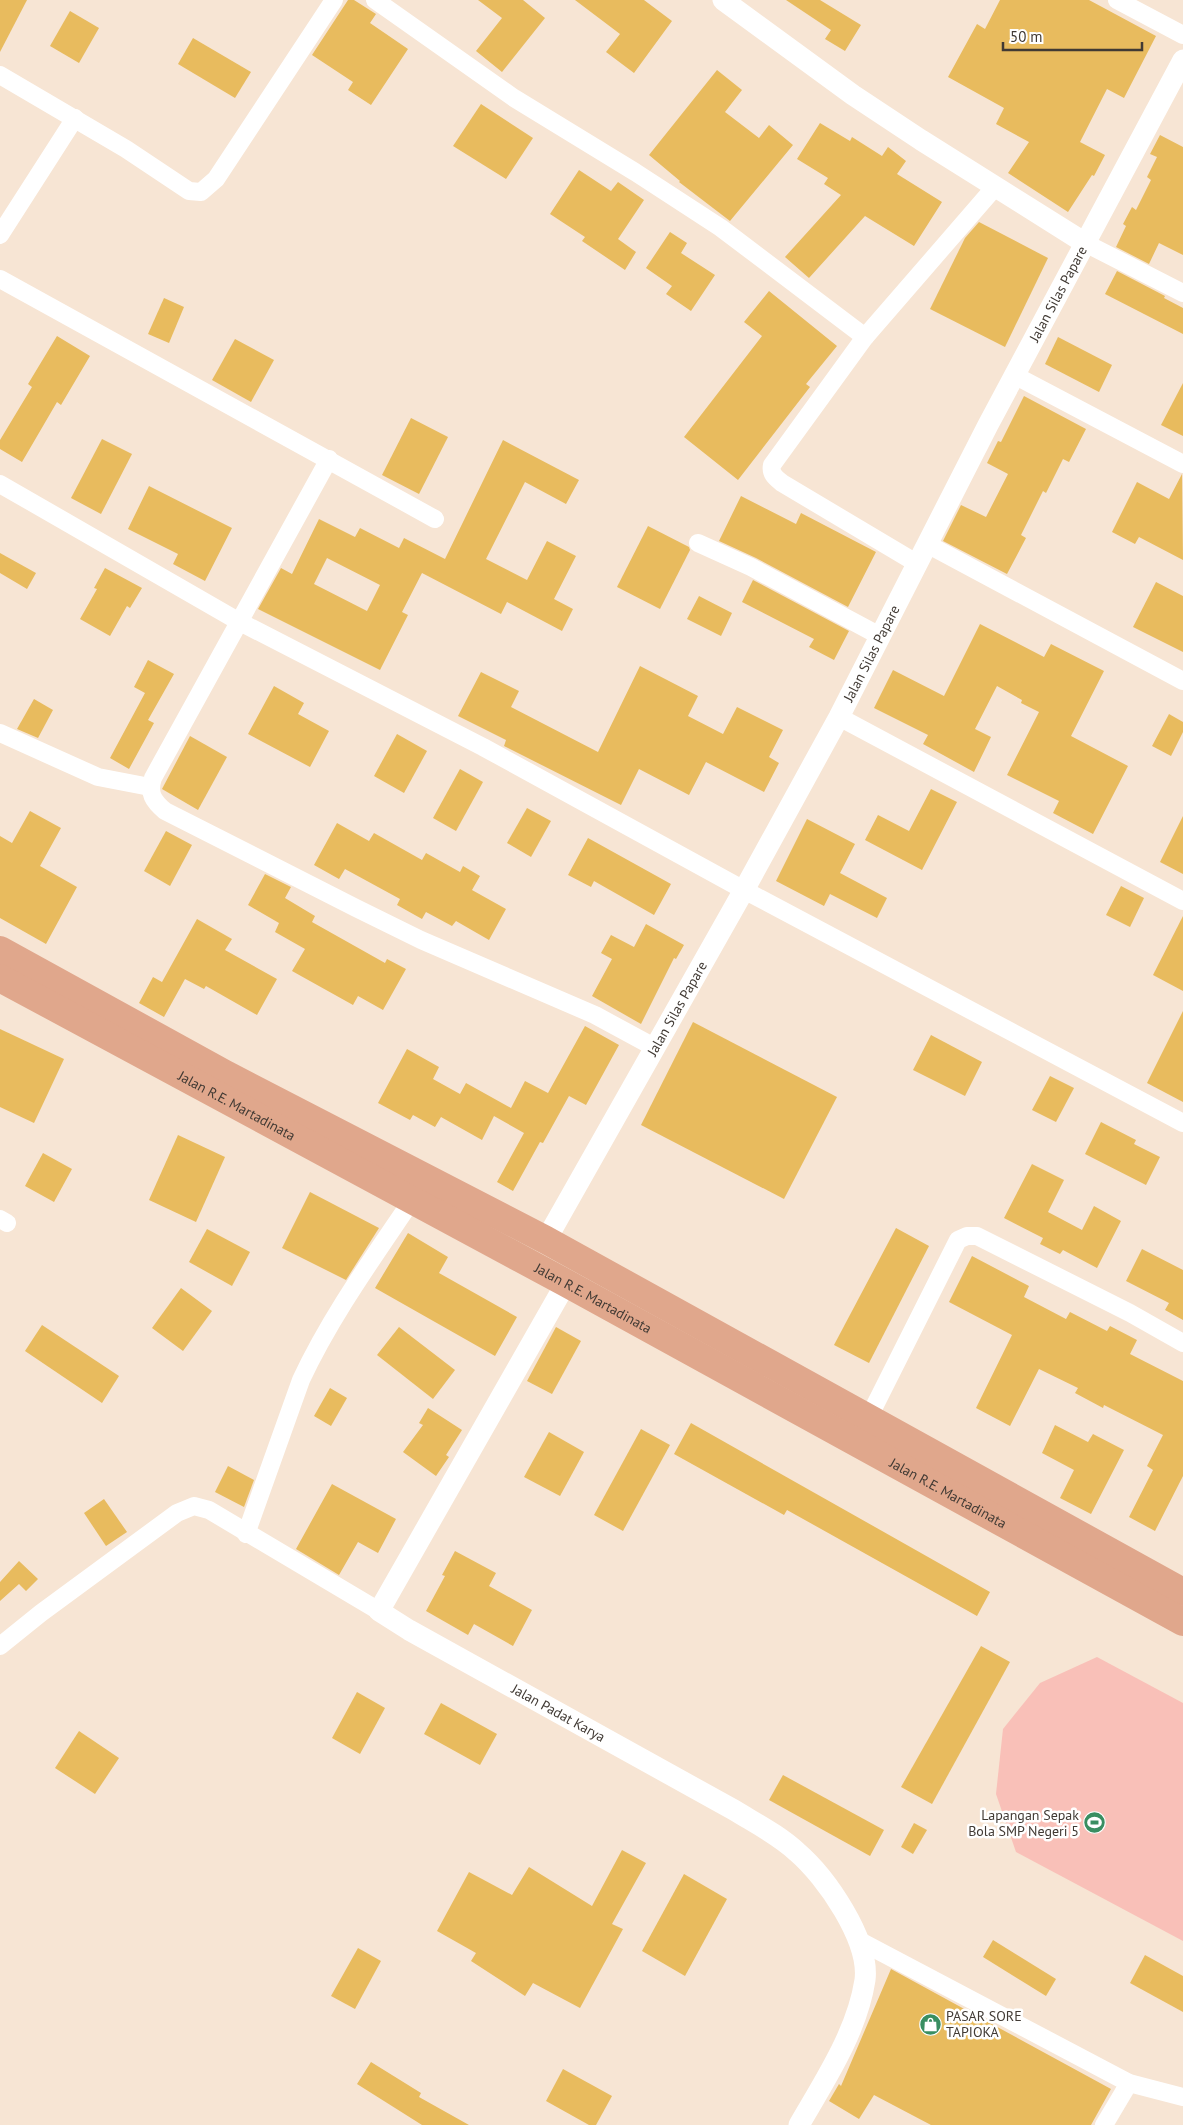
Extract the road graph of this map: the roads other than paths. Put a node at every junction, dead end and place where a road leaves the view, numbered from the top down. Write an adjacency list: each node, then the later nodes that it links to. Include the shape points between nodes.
1 (334, 0): 8 (street, via 216,179 202,192 189,191)
2 (375, 0): 14 (street, via 514,98 721,228)
3 (724, 0): 9 (street, via 853,95)
4 (1117, 0): 5 (street)
5 (1183, 36)
6 (1183, 60): 11 (street, Jalan Silas Papare)
7 (0, 75): 8 (street)
8 (75, 118): 10 (street)
9 (995, 187): 11 (street); 14 (street)
10 (0, 235)
11 (1085, 243): 13 (street); 15 (street, Jalan Silas Papare)
12 (0, 279): 16 (street)
13 (1183, 293)
14 (865, 337): 22 (street, via 771,470 782,484)
15 (1014, 375): 17 (street); 21 (street, Jalan Silas Papare)
16 (329, 459): 19 (street); 23 (street)
17 (1183, 464)
18 (0, 484): 23 (street)
19 (435, 518)
20 (698, 543): 24 (street, via 751,567)
21 (927, 544): 22 (street, Jalan Silas Papare); 25 (street)
22 (918, 564): 24 (street, Jalan Silas Papare)
23 (238, 620): 28 (street); 29 (street, via 483,747)
24 (880, 636): 26 (street, Jalan Silas Papare)
25 (1183, 681)
26 (839, 717): 29 (street, Jalan Silas Papare); 30 (street)
27 (0, 732): 28 (street, via 98,777)
28 (150, 787): 32 (street, via 156,804 173,815 412,936 595,1015)
29 (744, 890): 32 (street, Jalan Silas Papare); 33 (street)
30 (1183, 901)
31 (2, 964): 34 (highway, Jalan R.E. Martadinata); 35 (highway, Jalan R.E. Martadinata, via 227,1075)
32 (654, 1047): 35 (street, Jalan Silas Papare)
33 (1183, 1123)
34 (412, 1200): 36 (highway, Jalan R.E. Martadinata); 39 (street, via 304,1373)
35 (546, 1240): 38 (highway, Jalan R.E. Martadinata)
36 (566, 1283): 41 (street); 42 (highway, Jalan R.E. Martadinata)
37 (1183, 1343): 38 (street, via 977,1236 967,1236 958,1240)
38 (869, 1417): 40 (highway, Jalan R.E. Martadinata)
39 (246, 1534): 41 (street); 43 (street, via 209,1510 187,1507)
40 (1183, 1592)
41 (379, 1611): 44 (street, Jalan Padat Karya, via 777,1836 798,1852 823,1879)
42 (1183, 1622)
43 (0, 1646)
44 (858, 1940): 45 (street); 47 (street, Jalan Padat Karya, via 865,1979 857,2009 846,2038)
45 (1129, 2083): 46 (street); 48 (street)
46 (1183, 2096)
47 (799, 2125)
48 (1104, 2125)

